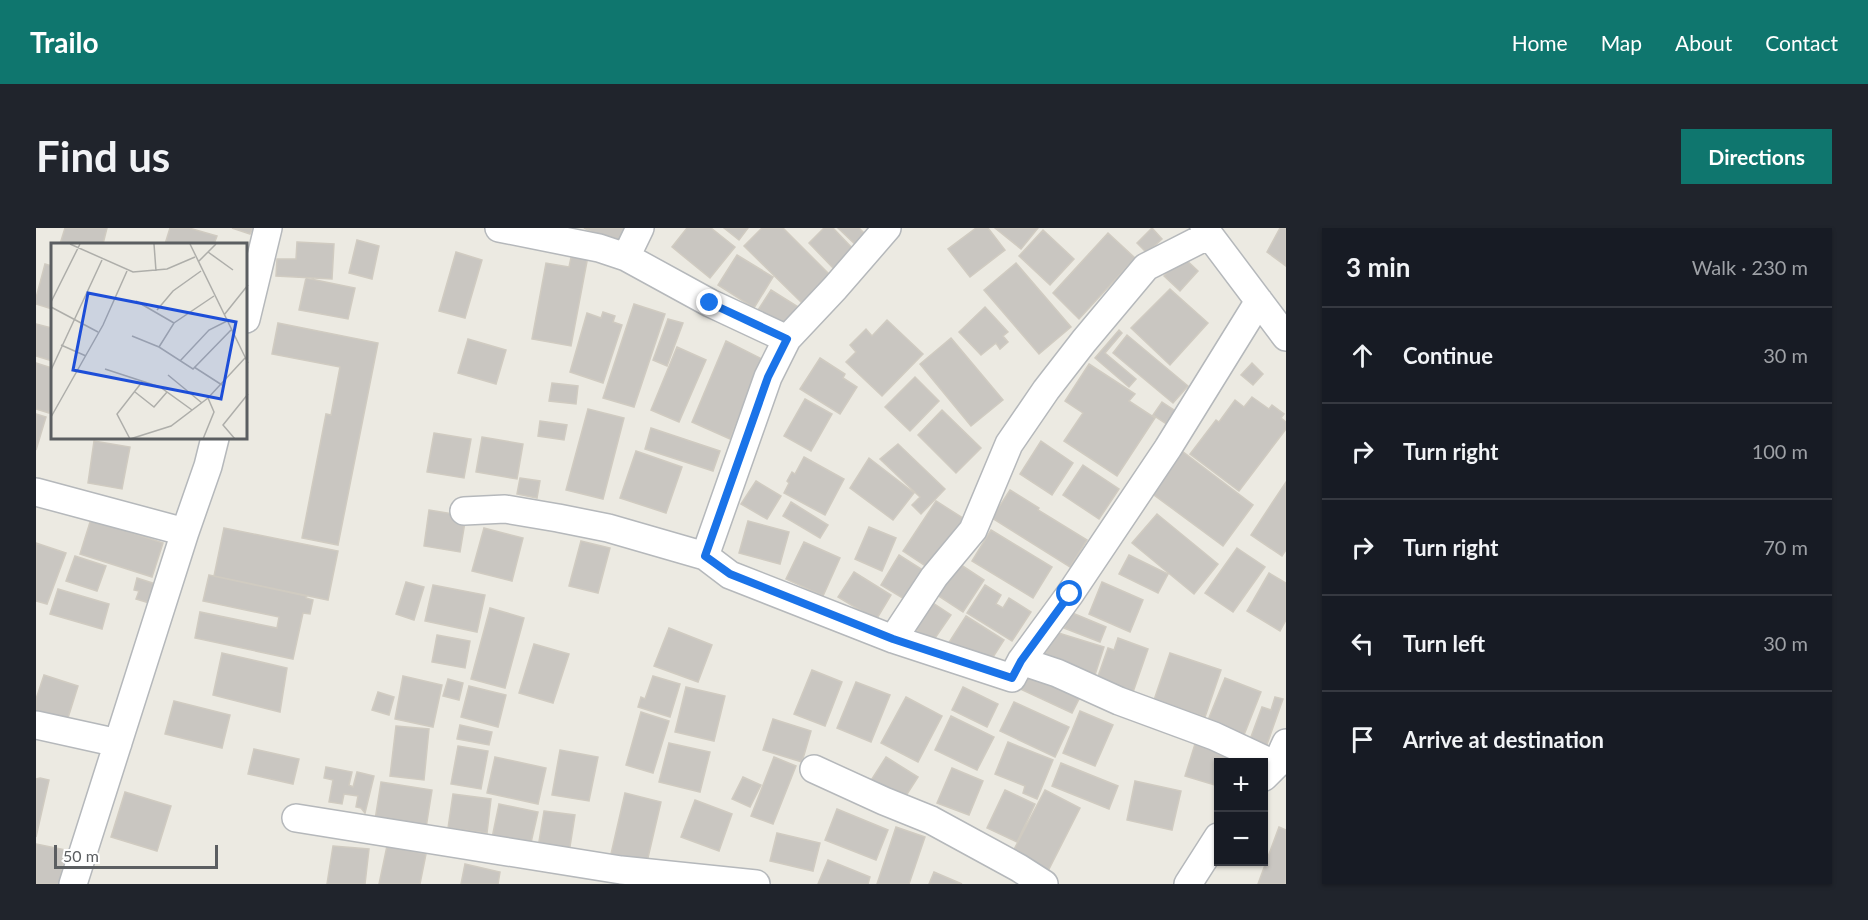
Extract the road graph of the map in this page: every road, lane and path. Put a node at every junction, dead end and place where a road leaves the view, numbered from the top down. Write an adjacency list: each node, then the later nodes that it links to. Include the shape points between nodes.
1 (268, 228): 8 (street)
2 (499, 228): 6 (street)
3 (640, 228): 6 (street)
4 (887, 228): 10 (street)
5 (1207, 232): 7 (street); 16 (street, via 1146,267 1046,390 1009,444 973,530 934,577)
6 (626, 257): 10 (street)
7 (1259, 301): 9 (street); 17 (street, via 1167,448)
8 (248, 311)
9 (1286, 337)
10 (787, 339): 15 (street, via 768,377)
11 (214, 440): 14 (street)
12 (36, 492): 14 (street)
13 (464, 511): 15 (street, via 505,509 558,518)
14 (185, 532): 19 (street)
15 (705, 556): 16 (street, via 730,574)
16 (893, 639): 17 (street, via 1012,678)
17 (1021, 661): 20 (street)
18 (36, 725): 19 (street)
19 (118, 743): 25 (street)
20 (1275, 761)
21 (814, 769): 27 (street, via 931,820)
22 (296, 818): 24 (street)
23 (1214, 843): 28 (street)
24 (618, 877): 26 (street)
25 (73, 884)
26 (756, 884)
27 (1044, 884)
28 (1188, 884)

